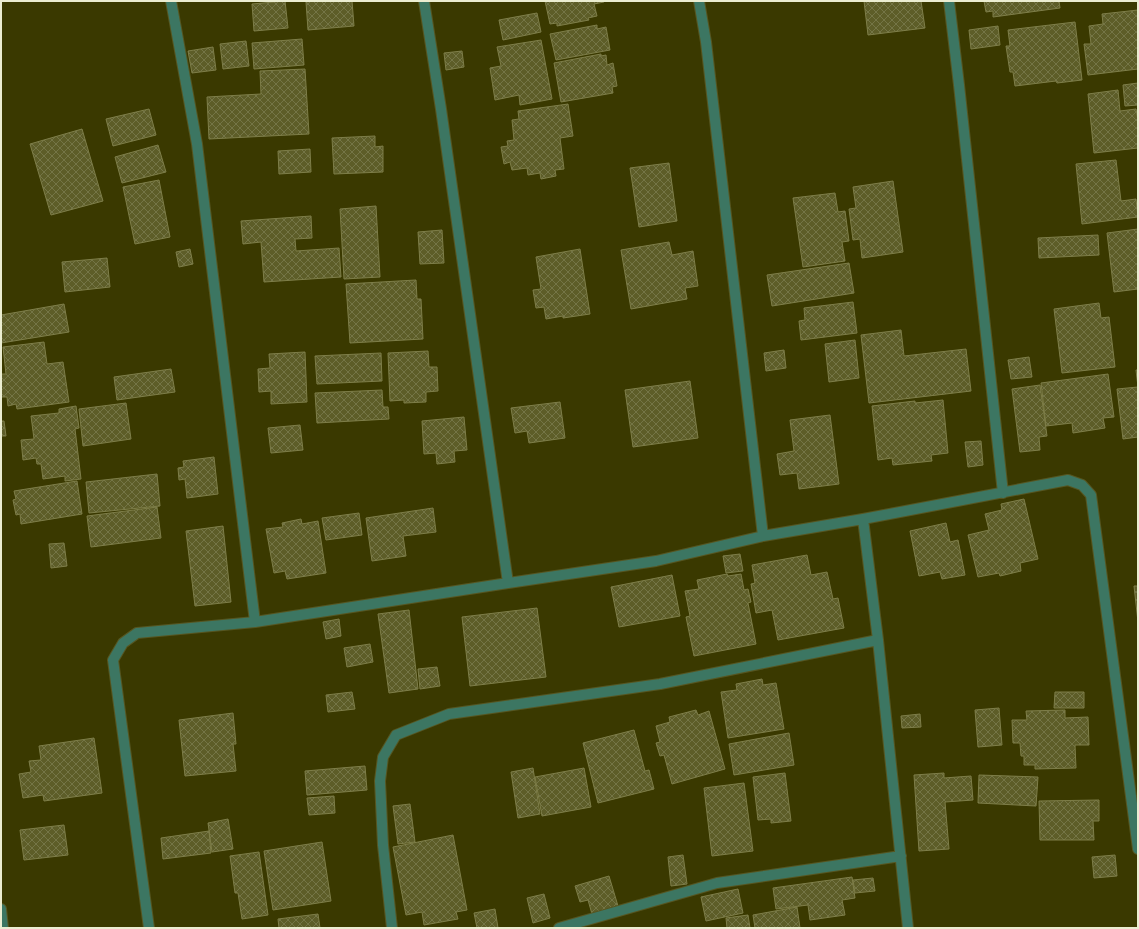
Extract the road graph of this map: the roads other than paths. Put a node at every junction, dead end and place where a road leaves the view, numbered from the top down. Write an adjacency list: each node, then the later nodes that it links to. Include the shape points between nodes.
1 (171, 1): 9 (street, via 197,144)
2 (424, 1): 8 (street, via 442,109)
3 (699, 1): 7 (street, via 706,42)
4 (949, 1): 5 (street)
5 (1003, 493): 6 (street); 11 (street, via 1068,480 1082,485 1091,495)
6 (863, 519): 7 (street); 10 (street)
7 (763, 536): 8 (street, via 656,561)
8 (508, 583): 9 (street)
9 (255, 622): 15 (street, via 137,633 123,643 113,660)
10 (878, 640): 12 (street); 16 (street, via 660,684 449,714 396,735 383,757 380,781 383,845)
11 (1138, 849)
12 (901, 856): 17 (street, via 717,883); 18 (street)
13 (1, 909): 14 (street)
14 (3, 928)
15 (148, 928)
16 (392, 928)
17 (559, 928)
18 (908, 928)

